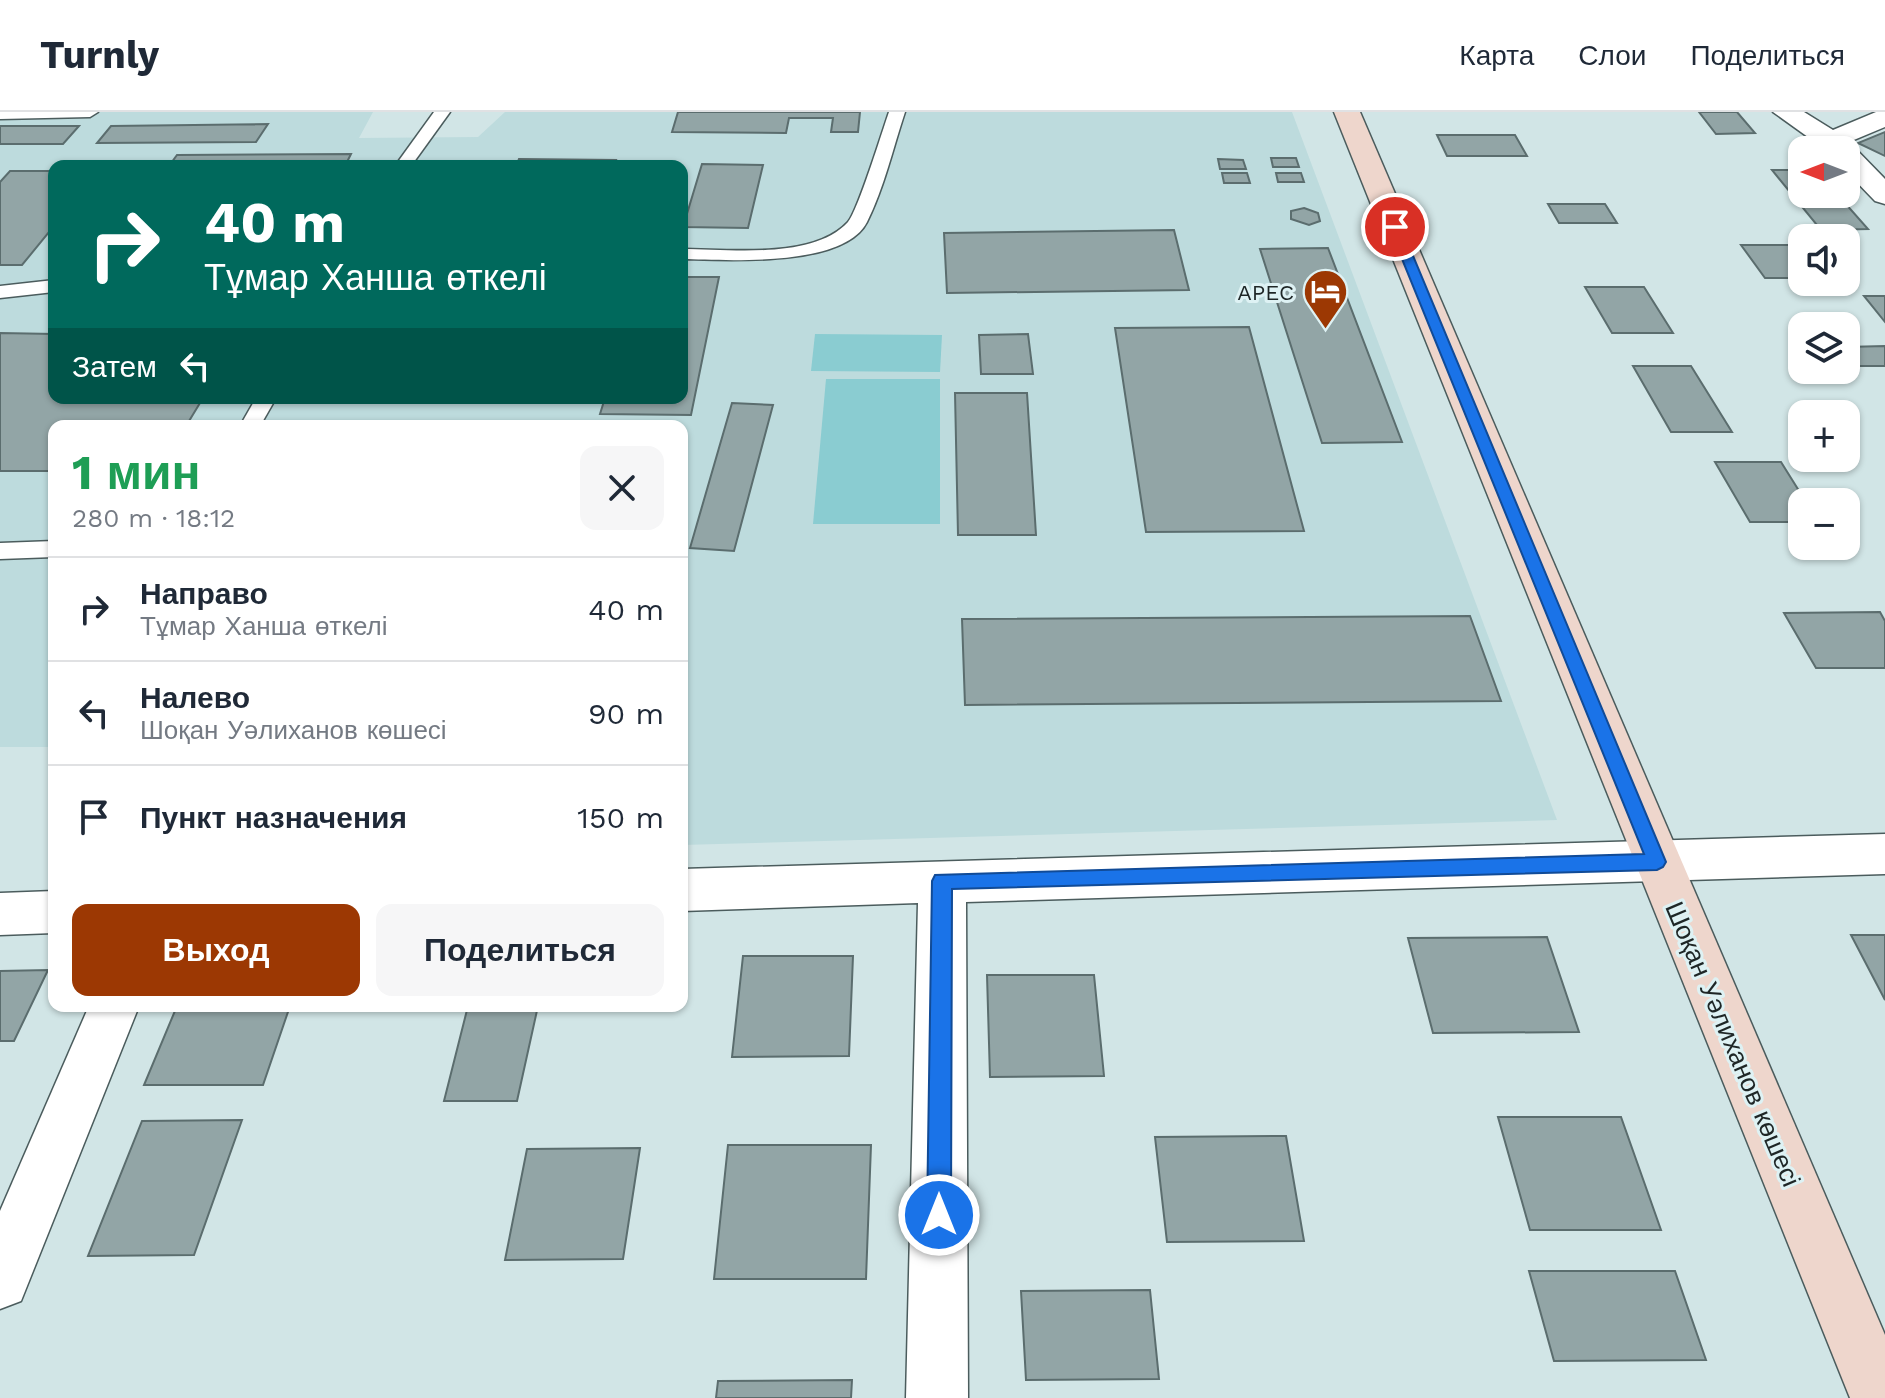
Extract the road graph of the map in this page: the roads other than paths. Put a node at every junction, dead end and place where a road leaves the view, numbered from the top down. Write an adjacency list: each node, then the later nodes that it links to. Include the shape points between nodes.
1 (90, 112): 6 (lane)
2 (442, 112): 10 (lane)
3 (897, 112): 13 (lane, via 858,223 834,241 784,255)
4 (1347, 112): 19 (main road, Шоқан Уәлиханов көшесі)
5 (1786, 112): 8 (street)
6 (0, 114)
7 (1885, 118): 9 (street)
8 (1822, 136)
9 (1858, 136)
10 (407, 160)
11 (1860, 169): 12 (street)
12 (1885, 195)
13 (688, 254)
14 (48, 287): 15 (lane)
15 (0, 292)
16 (48, 549): 17 (lane)
17 (0, 551)
18 (1885, 854): 19 (street)
19 (1657, 862): 20 (street); 27 (main road, Шоқан Уәлиханов көшесі)
20 (942, 881): 21 (street); 26 (street)
21 (688, 890)
22 (48, 912): 23 (street)
23 (0, 914)
24 (112, 1012): 25 (street)
25 (0, 1280)
26 (937, 1398)
27 (1881, 1398)

